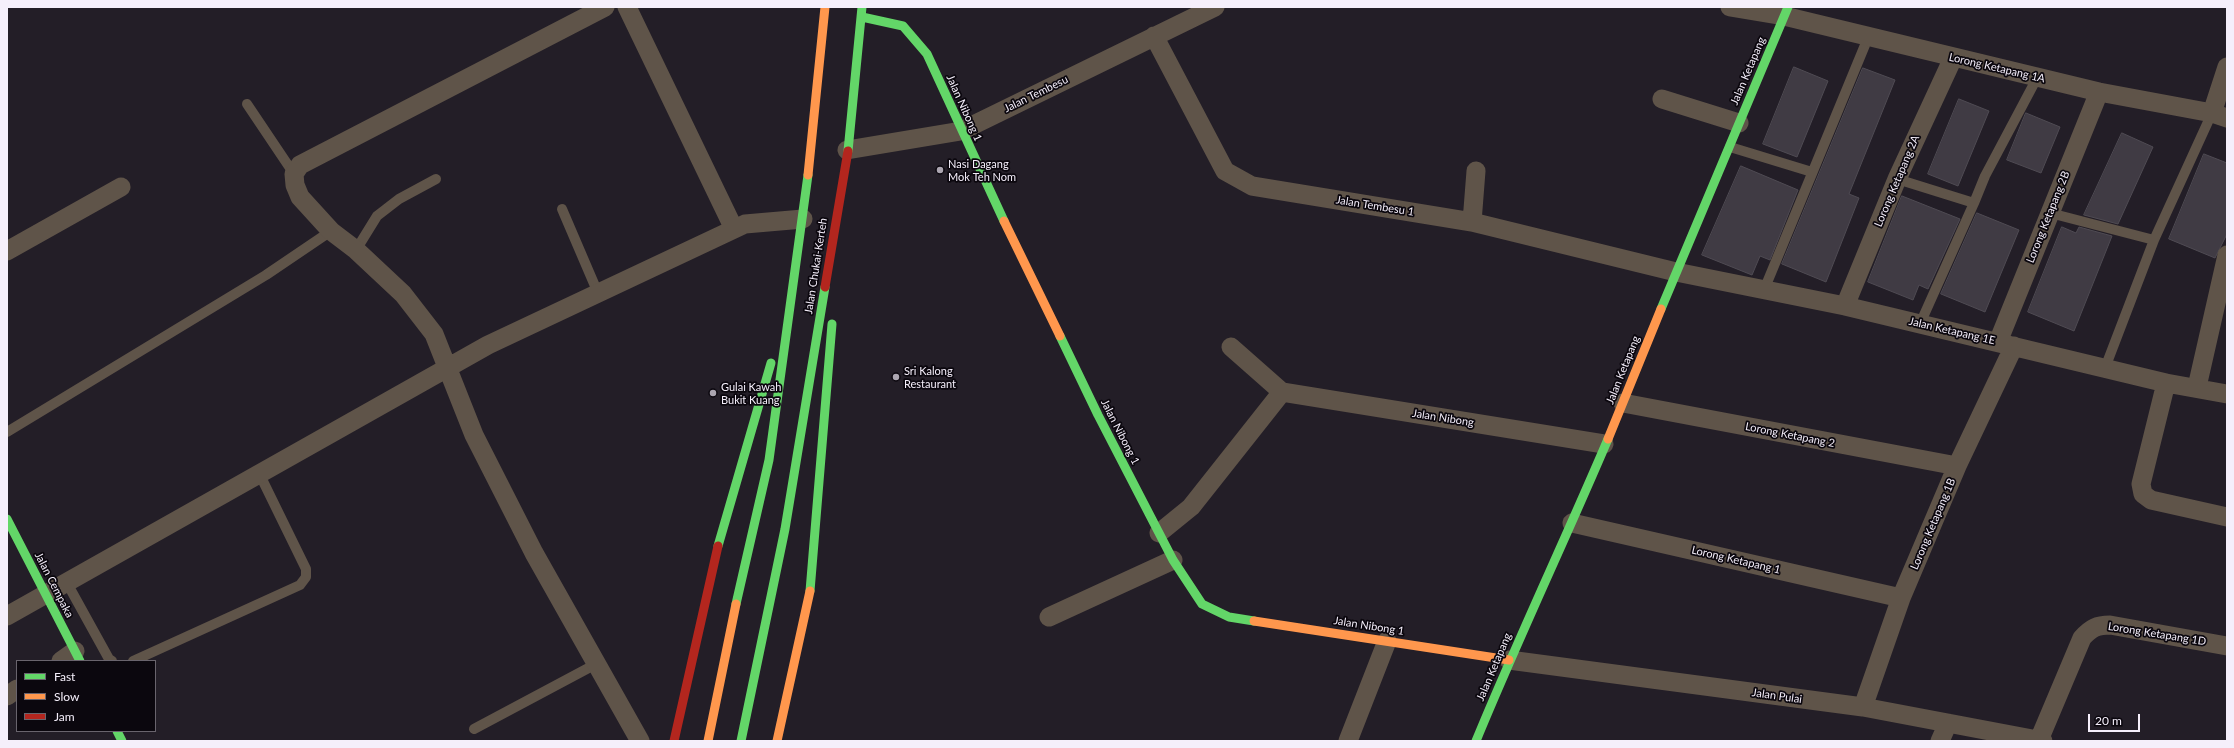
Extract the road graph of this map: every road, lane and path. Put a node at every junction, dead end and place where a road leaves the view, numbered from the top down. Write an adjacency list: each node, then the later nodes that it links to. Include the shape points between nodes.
1 (605, 7): 24 (street, via 300,165)
2 (627, 7): 33 (street)
3 (825, 7): 31 (main road, Jalan Chukai-Kerteh, via 814,138)
4 (862, 7): 8 (main road, Jalan Chukai-Kerteh)
5 (1215, 7): 9 (street, Jalan Tembesu)
6 (1730, 7): 7 (street)
7 (1786, 12): 11 (street, Lorong Ketapang 1A); 18 (main road, Jalan Ketapang)
8 (862, 17): 19 (main road, Jalan Nibong 1, via 903,26 927,54); 21 (main road, Jalan Chukai-Kerteh)
9 (1154, 36): 19 (street, Jalan Tembesu); 32 (street, Jalan Tembesu 1, via 1225,171 1252,186)
10 (1865, 45): 23 (lane)
11 (1953, 58): 13 (street, Lorong Ketapang 1A); 25 (street, Lorong Ketapang 2A)
12 (2227, 67): 17 (street)
13 (2037, 78): 14 (street, Lorong Ketapang 1A); 28 (lane, via 1985,176)
14 (2099, 92): 17 (street, Lorong Ketapang 1A); 30 (street, Lorong Ketapang 2B)
15 (1662, 99): 18 (street)
16 (247, 104): 24 (lane)
17 (2219, 116): 35 (lane)
18 (1739, 123): 20 (main road, Jalan Ketapang)
19 (961, 131): 21 (street, Jalan Tembesu); 63 (main road, Jalan Nibong 1, via 1098,415)
20 (1730, 147): 23 (lane); 39 (main road, Jalan Ketapang)
21 (847, 153): 40 (main road); 87 (main road, Jalan Chukai-Kerteh, via 785,529)
22 (1476, 171): 32 (street)
23 (1812, 172): 42 (lane)
24 (294, 174): 34 (street, via 300,197)
25 (1897, 178): 28 (lane); 44 (street, Lorong Ketapang 2A)
26 (436, 179): 36 (lane, via 399,199 377,216)
27 (121, 188): 37 (street)
28 (1974, 203): 46 (lane)
29 (562, 209): 43 (lane)
30 (2050, 213): 35 (lane); 47 (street, Lorong Ketapang 2B)
31 (803, 219): 33 (street, via 745,224); 41 (main road, Jalan Chukai-Kerteh)
32 (1472, 222): 39 (street, Jalan Tembesu 1)
33 (734, 229): 43 (street)
34 (331, 231): 36 (street); 56 (lane, via 266,275)
35 (2154, 240): 50 (lane)
36 (356, 250): 49 (street, via 403,294 434,334)
37 (7, 251)
38 (2227, 256): 52 (street)
39 (1676, 272): 42 (street, Jalan Ketapang 1E); 55 (main road, Jalan Ketapang)
40 (836, 283)
41 (793, 290): 85 (main road, via 736,480 709,582); 86 (main road, Jalan Chukai-Kerteh, via 768,460 727,642)
42 (1764, 290): 44 (street, Jalan Ketapang 1E)
43 (598, 293): 49 (street, via 488,345)
44 (1845, 306): 46 (street, Jalan Ketapang 1E)
45 (833, 314): 88 (main road, via 809,600)
46 (1920, 324): 47 (street, Jalan Ketapang 1E)
47 (2006, 344): 50 (street, Jalan Ketapang 1E); 58 (street, Lorong Ketapang 1B)
48 (1231, 347): 53 (street)
49 (447, 368): 59 (street); 76 (street, via 474,435 534,554)
50 (2105, 368): 51 (street, Jalan Ketapang 1E)
51 (2166, 383): 52 (street, Jalan Ketapang 1E); 60 (street, via 2141,484 2143,494 2151,500)
52 (2197, 387): 54 (street, Jalan Ketapang 1E)
53 (1282, 392): 57 (street, Jalan Nibong); 63 (street, via 1191,507)
54 (2227, 394)
55 (1623, 403): 57 (main road, Jalan Ketapang); 58 (street, Lorong Ketapang 2)
56 (7, 432)
57 (1604, 444): 62 (main road, Jalan Ketapang)
58 (1957, 466): 67 (street, Lorong Ketapang 1B)
59 (259, 473): 65 (street); 74 (lane, via 306,569 306,577 300,585)
60 (2227, 517)
61 (7, 519): 66 (main road, Jalan Cempaka)
62 (1572, 523): 67 (street, Lorong Ketapang 1); 75 (main road, Jalan Ketapang)
63 (1159, 533): 64 (main road, Jalan Nibong 1)
64 (1172, 560): 69 (street); 70 (main road, Jalan Nibong 1, via 1202,604 1229,617)
65 (67, 583): 66 (street); 73 (lane)
66 (46, 594): 68 (street); 72 (main road, Jalan Cempaka)
67 (1901, 598): 79 (street, Lorong Ketapang 1B)
68 (7, 616)
69 (1049, 617)
70 (1387, 641): 75 (main road, Jalan Nibong 1); 89 (street)
71 (2227, 646): 92 (street, Lorong Ketapang 1D, via 2110,625 2099,625 2089,630 2082,638)
72 (72, 658)
73 (110, 660)
74 (135, 660)
75 (1509, 660): 79 (street, Jalan Pulai); 90 (main road, Jalan Ketapang)
76 (596, 664): 81 (lane); 84 (street)
77 (16, 690): 78 (street)
78 (7, 696)
79 (1863, 707): 80 (street, Jalan Pulai)
80 (1948, 723): 91 (street); 92 (street, Jalan Pulai)
81 (474, 729)
82 (118, 732): 83 (main road)
83 (122, 741)
84 (640, 741)
85 (674, 741)
86 (708, 741)
87 (741, 741)
88 (777, 741)
89 (1348, 741)
90 (1476, 741)
91 (1940, 741)
92 (2041, 741)

